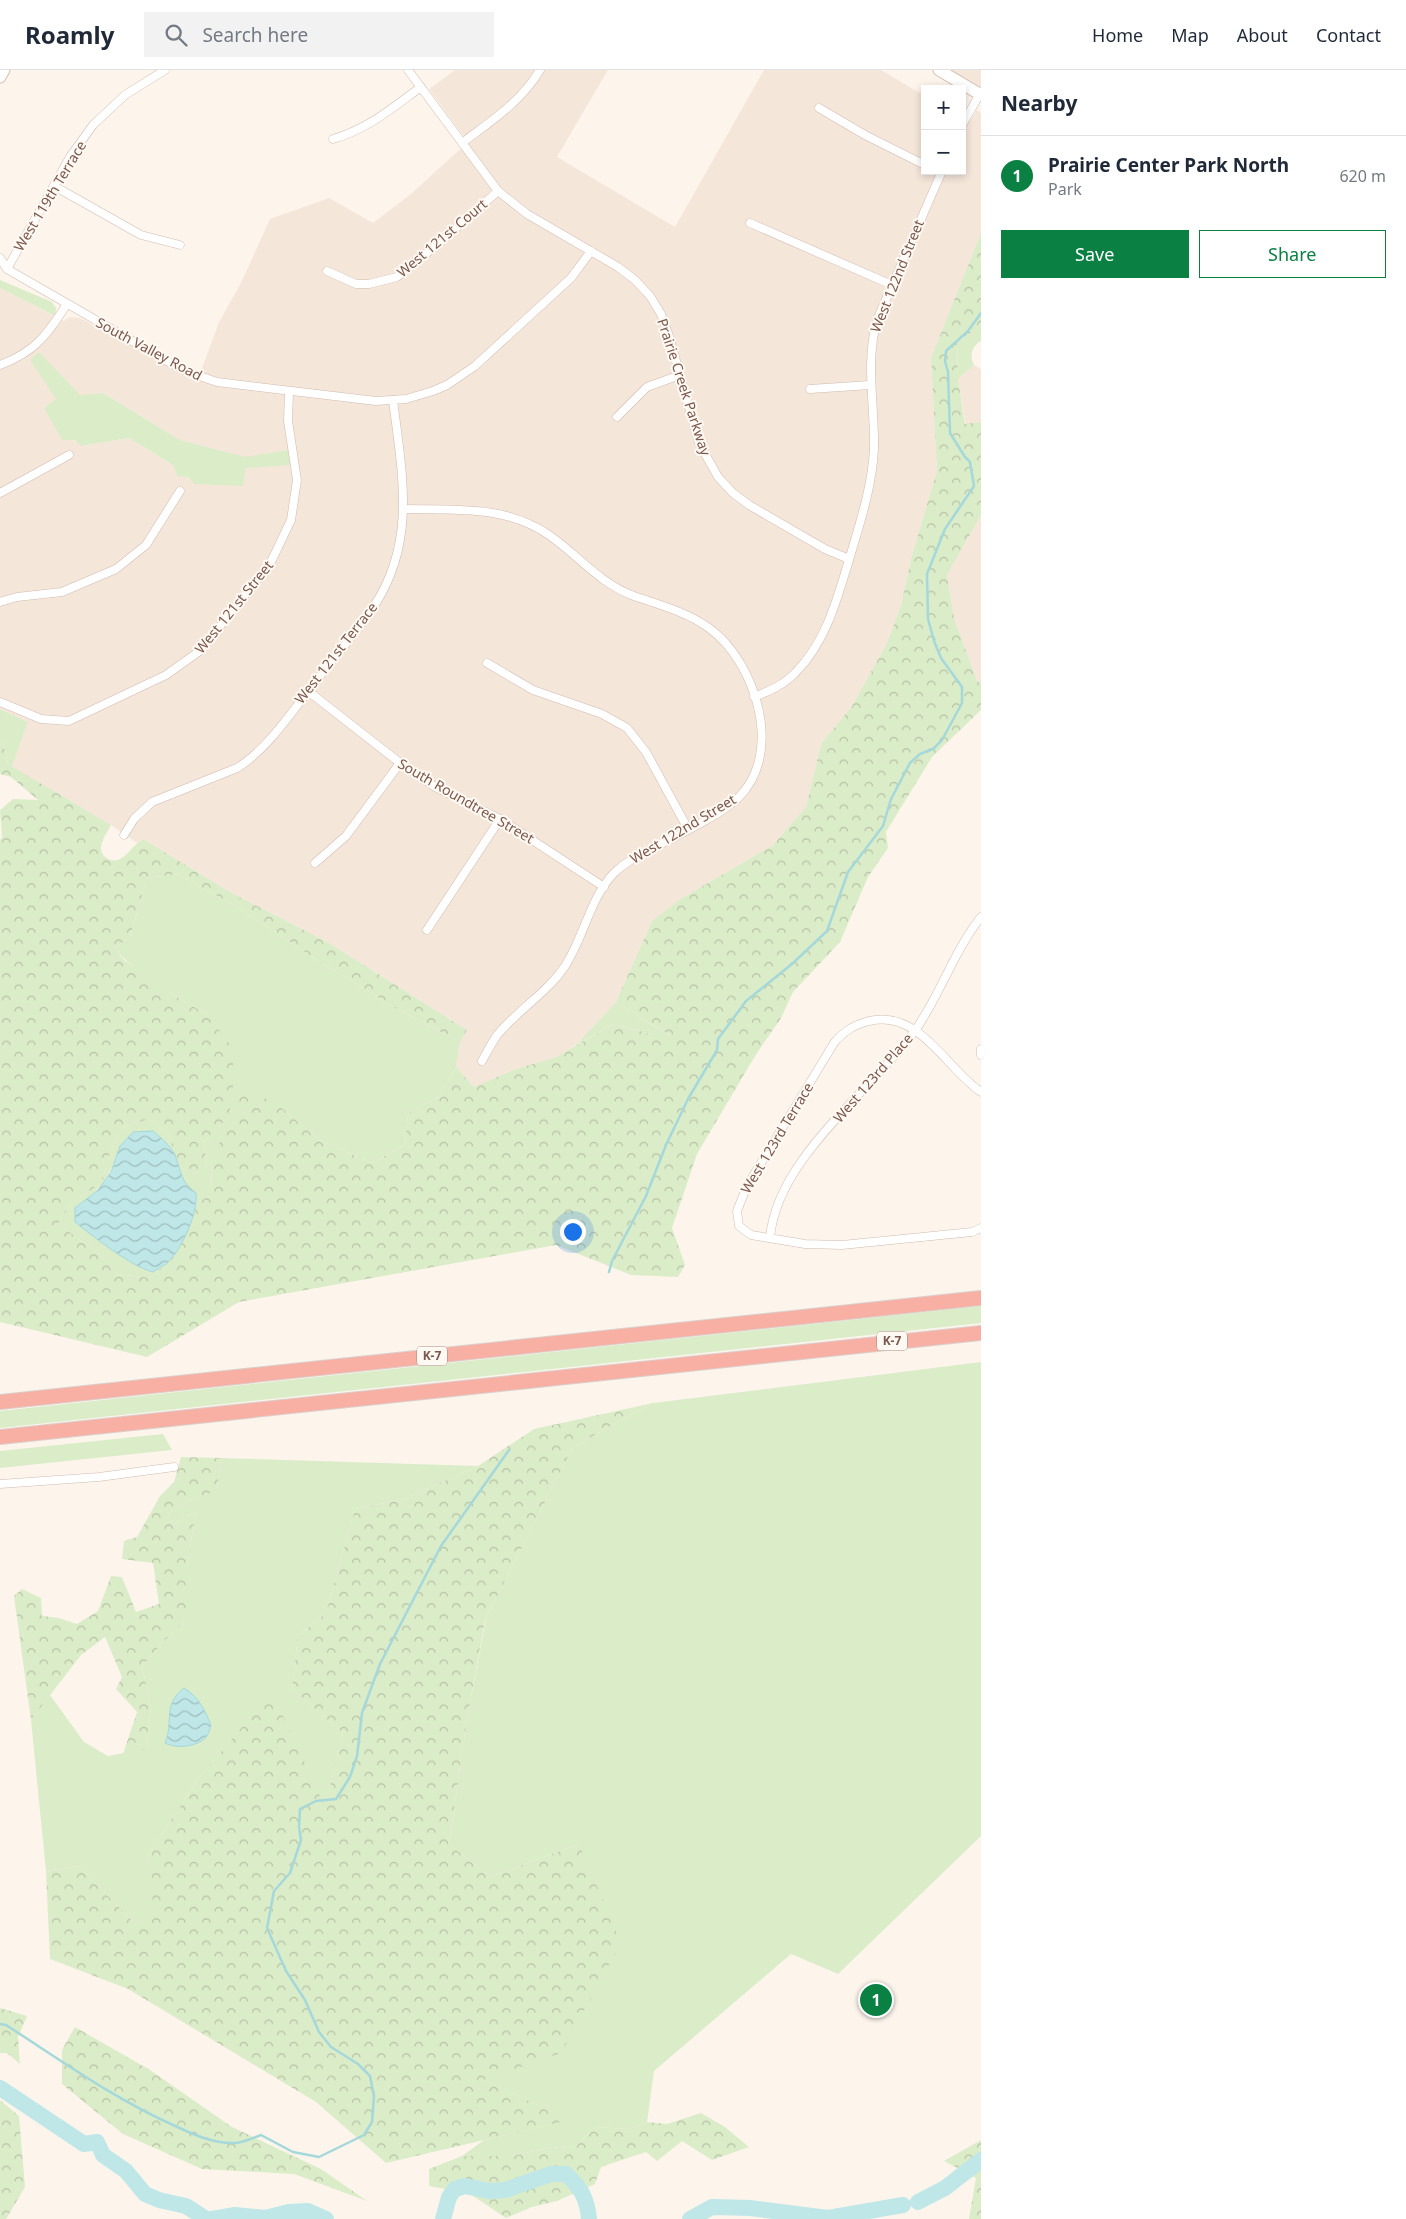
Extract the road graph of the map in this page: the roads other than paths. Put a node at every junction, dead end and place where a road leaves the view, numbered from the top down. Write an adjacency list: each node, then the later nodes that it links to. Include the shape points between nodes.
1 (4, 70): 6 (street)
2 (165, 70): 15 (street, West 119th Terrace, via 125,95 93,126)
3 (408, 70): 7 (street, Prairie Creek Parkway)
4 (540, 70): 12 (street, via 509,108)
5 (939, 70): 8 (street)
6 (0, 78)
7 (421, 87): 11 (street, via 354,133); 12 (street, Prairie Creek Parkway)
8 (981, 93): 10 (street)
9 (818, 108): 13 (street)
10 (966, 118)
11 (333, 139)
12 (462, 143): 16 (street, Prairie Creek Parkway)
13 (921, 163)
14 (939, 175): 23 (street, West 122nd Street)
15 (54, 186): 18 (street, via 142,235); 21 (street, West 119th Terrace)
16 (498, 191): 19 (street, Prairie Creek Parkway, via 520,209); 22 (street, West 121st Court, via 397,277 356,284)
17 (750, 223): 23 (street)
18 (180, 245)
19 (591, 251): 26 (street, Prairie Creek Parkway, via 626,272 650,296 665,323); 30 (street, via 571,278 475,366 447,385 406,399)
20 (0, 258): 21 (street, South Valley Road)
21 (3, 269): 24 (street, South Valley Road)
22 (328, 271)
23 (892, 285): 27 (street, West 122nd Street, via 872,339)
24 (67, 304): 25 (street, via 41,341 24,355); 29 (street, South Valley Road, via 203,379)
25 (0, 365)
26 (680, 375): 31 (street, via 647,387); 36 (street, Prairie Creek Parkway, via 699,443 710,466 724,484 749,505 825,549)
27 (870, 385): 28 (street); 36 (street, West 122nd Street, via 874,415 871,475)
28 (810, 389)
29 (289, 392): 30 (street, South Valley Road); 41 (street, West 121st Street, via 288,421 296,466 296,489 288,528 270,564 194,657 166,675 69,721 41,719)
30 (393, 400): 35 (street, West 121st Terrace)
31 (617, 417)
32 (69, 455): 34 (street)
33 (180, 491): 37 (street, via 146,545 116,569 62,592)
34 (0, 493)
35 (404, 509): 39 (street, West 121st Terrace, via 402,539 382,593); 40 (street, via 496,513 542,530 610,585 688,615 710,628 736,657)
36 (849, 559): 40 (street, West 122nd Street, via 834,611 803,664 784,683)
37 (0, 602)
38 (487, 662): 44 (street, via 533,690 602,714 627,728 646,752)
39 (308, 691): 42 (street, South Roundtree Street); 45 (street, West 121st Terrace, via 249,760 237,768 152,802 134,819)
40 (754, 697): 44 (street, West 122nd Street, via 762,738 755,773 738,798)
41 (0, 702)
42 (400, 764): 43 (street, South Roundtree Street, via 435,787); 46 (street, via 346,836)
43 (500, 819): 47 (street, South Roundtree Street); 49 (street)
44 (688, 829): 47 (street, West 122nd Street, via 626,863 612,875)
45 (124, 835)
46 (316, 863)
47 (604, 888): 53 (street, West 122nd Street, via 564,967 498,1035)
48 (981, 917): 50 (street, West 123rd Place)
49 (427, 930)
50 (915, 1030): 54 (street, via 932,1043 960,1076); 56 (street, West 123rd Place, via 798,1165 780,1197 772,1218); 56 (street, West 123rd Terrace, via 880,1019 850,1028 834,1043 753,1174 739,1204 737,1220 740,1226 752,1235)
51 (981, 1049): 52 (street)
52 (981, 1055)
53 (482, 1061)
54 (981, 1092)
55 (981, 1228): 56 (street, via 972,1232 842,1245 805,1244)
56 (770, 1237)
57 (981, 1298): 59 (highway, K-7)
58 (981, 1332): 60 (highway, K-7)
59 (0, 1402)
60 (0, 1436)
61 (174, 1467): 62 (street, via 99,1477)
62 (0, 1484)

